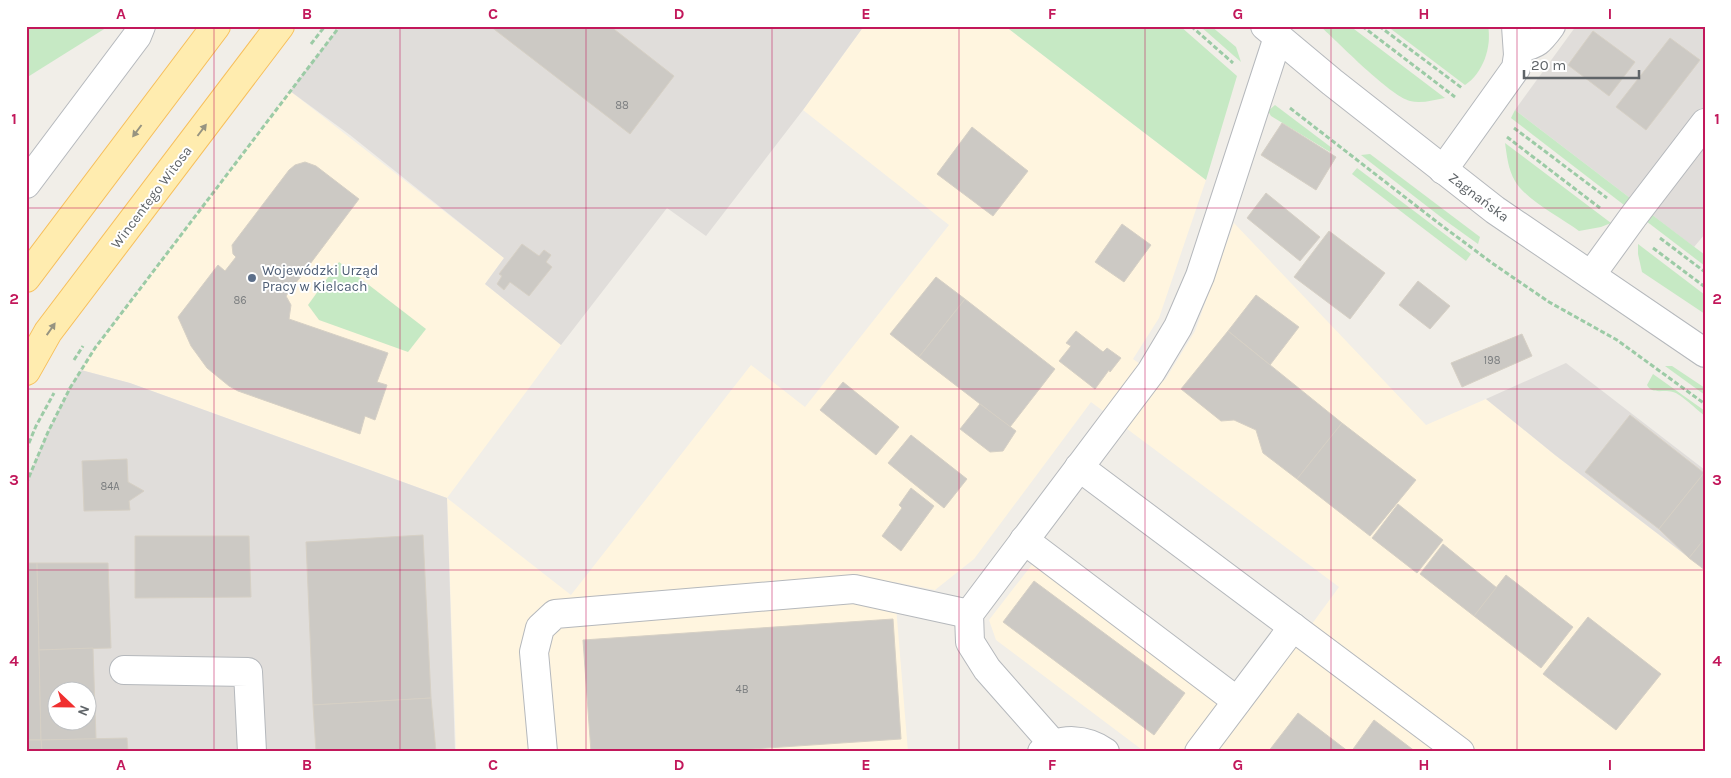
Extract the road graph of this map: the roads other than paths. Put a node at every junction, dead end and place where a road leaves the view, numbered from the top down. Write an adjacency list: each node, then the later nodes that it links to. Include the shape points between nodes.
1 (141, 26): 9 (street, via 137,36)
2 (216, 26): 11 (main road, one-way to 11)
3 (280, 26): 13 (main road, Wincentego Witosa, one-way to 3, via 48,332)
4 (1551, 26): 6 (street, via 1532,46)
5 (1272, 31): 8 (street, Zagnańska); 14 (street, via 1200,276 1178,327 1151,372)
6 (1517, 37): 8 (street, via 1516,68)
7 (1705, 123): 10 (street)
8 (1443, 170): 10 (street, Zagnańska, via 1495,210)
9 (26, 184)
10 (1591, 275): 12 (street, Zagnańska)
11 (26, 278)
12 (1705, 352)
13 (26, 371)
14 (1079, 468): 15 (street); 17 (street)
15 (1024, 540): 16 (street); 19 (street)
16 (969, 614): 20 (street, via 970,642); 22 (street, via 854,589 555,614 540,628 534,652)
17 (1292, 627): 19 (street); 25 (street)
18 (124, 670): 21 (street, via 248,672)
19 (1237, 701): 24 (street)
20 (1048, 748): 23 (street, via 1080,741)
21 (252, 752)
22 (543, 752)
23 (1105, 752)
24 (1199, 752)
25 (1460, 752)

